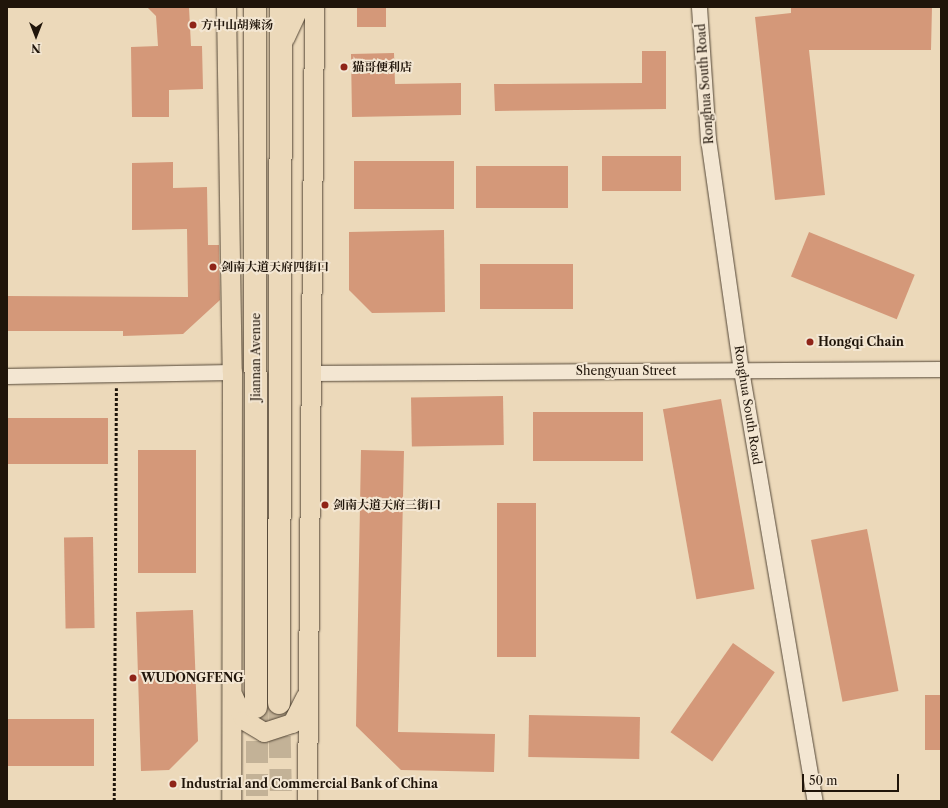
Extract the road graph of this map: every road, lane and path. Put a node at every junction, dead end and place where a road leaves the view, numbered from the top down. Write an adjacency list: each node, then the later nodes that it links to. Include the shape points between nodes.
1 (226, 7): 12 (main road)
2 (241, 7): 9 (highway)
3 (255, 7): 9 (highway, Jiannan Avenue)
4 (281, 7): 8 (highway, Jiannan Avenue)
5 (298, 7): 8 (highway)
6 (314, 7): 13 (main road)
7 (699, 7): 11 (street, Ronghua South Road, via 708,139)
8 (281, 46): 18 (highway, Jiannan Avenue)
9 (255, 48): 19 (highway, Jiannan Avenue)
10 (941, 369): 11 (street, Shengyuan Street)
11 (741, 370): 13 (street, Shengyuan Street); 23 (street, Ronghua South Road)
12 (232, 372): 14 (street); 16 (main road)
13 (310, 373): 17 (main road)
14 (116, 374): 15 (street); 20 (path)
15 (7, 376)
16 (230, 691): 17 (main road, via 244,720 264,732 292,723); 21 (main road)
17 (308, 694): 22 (main road)
18 (280, 703)
19 (256, 707)
20 (114, 801)
21 (231, 801)
22 (307, 801)
23 (815, 801)

